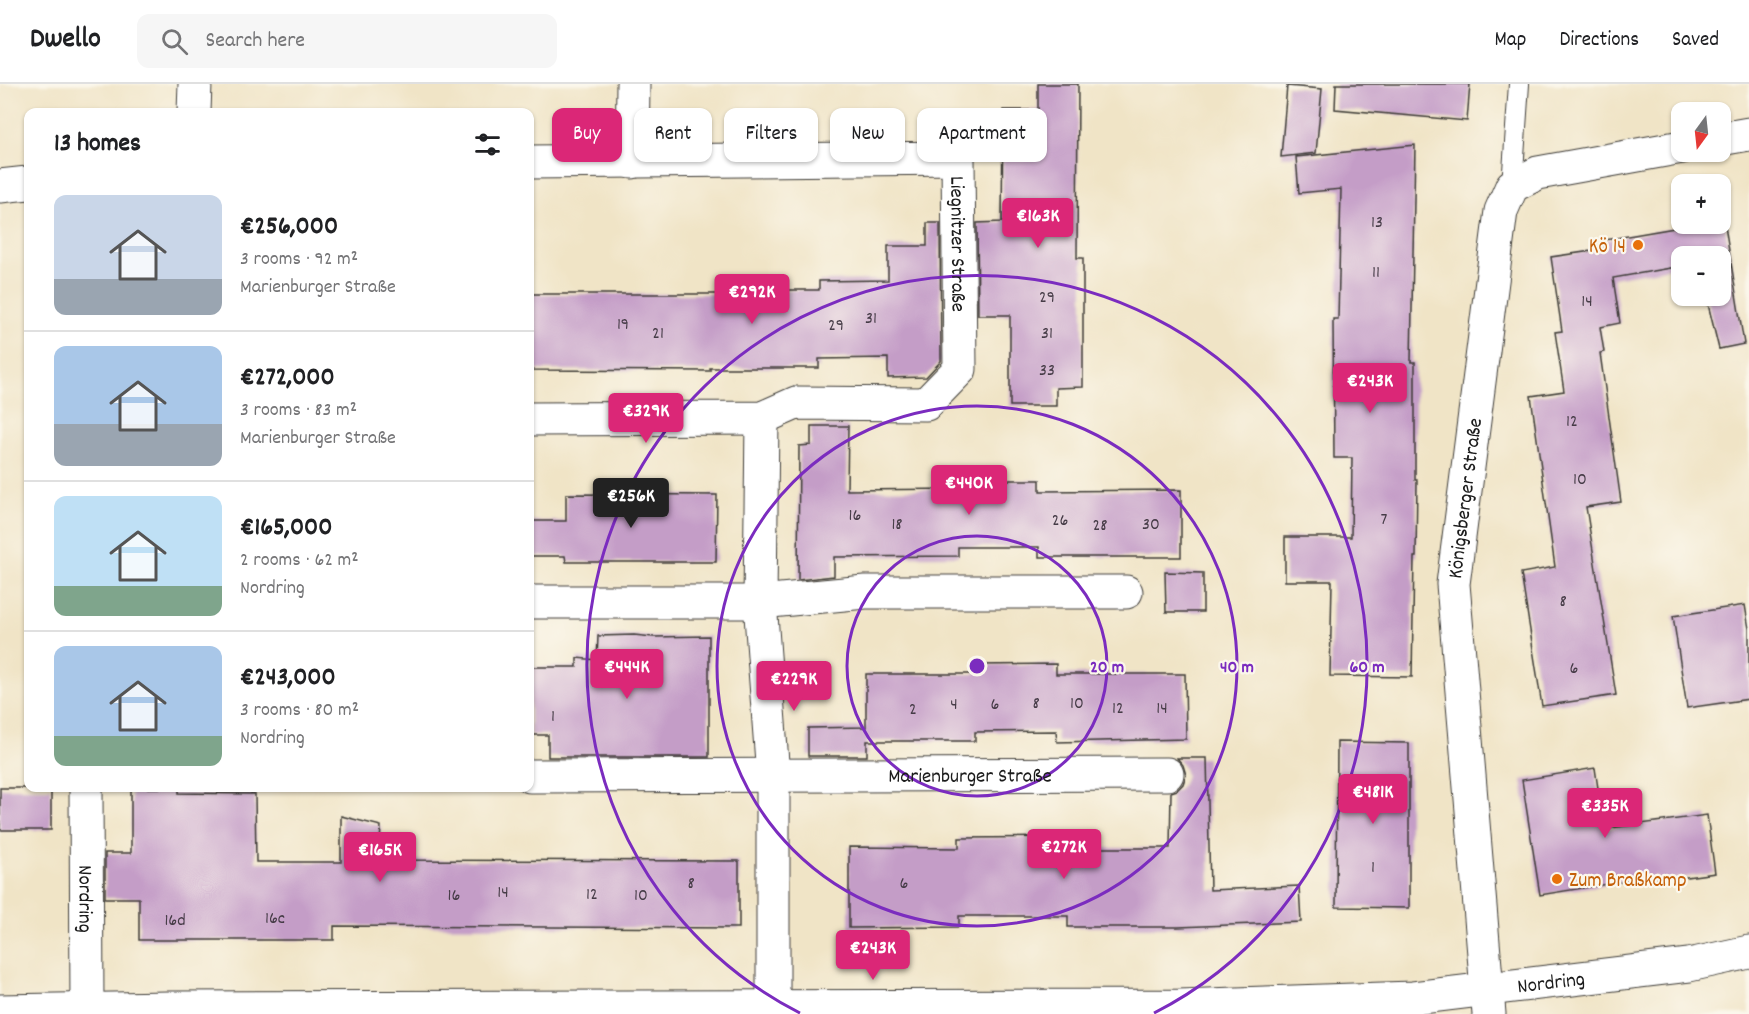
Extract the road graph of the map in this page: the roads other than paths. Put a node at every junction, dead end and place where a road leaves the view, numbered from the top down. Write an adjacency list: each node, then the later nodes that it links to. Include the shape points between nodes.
1 (195, 84): 4 (street)
2 (633, 84): 9 (street)
3 (1519, 84): 12 (lane)
4 (194, 108)
5 (1749, 134): 6 (street)
6 (1731, 137)
7 (1671, 149): 12 (street, via 1538,173)
8 (534, 162): 9 (street, Liegnitzer Straße)
9 (632, 162): 13 (street, Liegnitzer Straße, via 958,158 960,369 926,404 796,403)
10 (24, 183): 11 (street)
11 (0, 186)
12 (1512, 186): 23 (street, Königsberger Straße, via 1501,211 1453,584)
13 (762, 418): 14 (street); 17 (street)
14 (534, 419)
15 (1126, 592): 17 (street, via 865,592)
16 (534, 602): 17 (street)
17 (760, 602): 20 (street)
18 (1167, 774): 20 (street, Marienburger Straße)
19 (534, 776): 20 (street, Marienburger Straße)
20 (773, 776): 24 (street)
21 (86, 792): 25 (street, Nordring)
22 (1749, 952): 23 (street, Nordring)
23 (1488, 1002): 26 (street, Nordring, via 1413,998)
24 (773, 1006): 26 (street, Nordring); 28 (street, Nordring)
25 (87, 1010): 27 (street, Nordring); 28 (street, Nordring)
26 (921, 1010)
27 (0, 1011)
28 (169, 1011)

